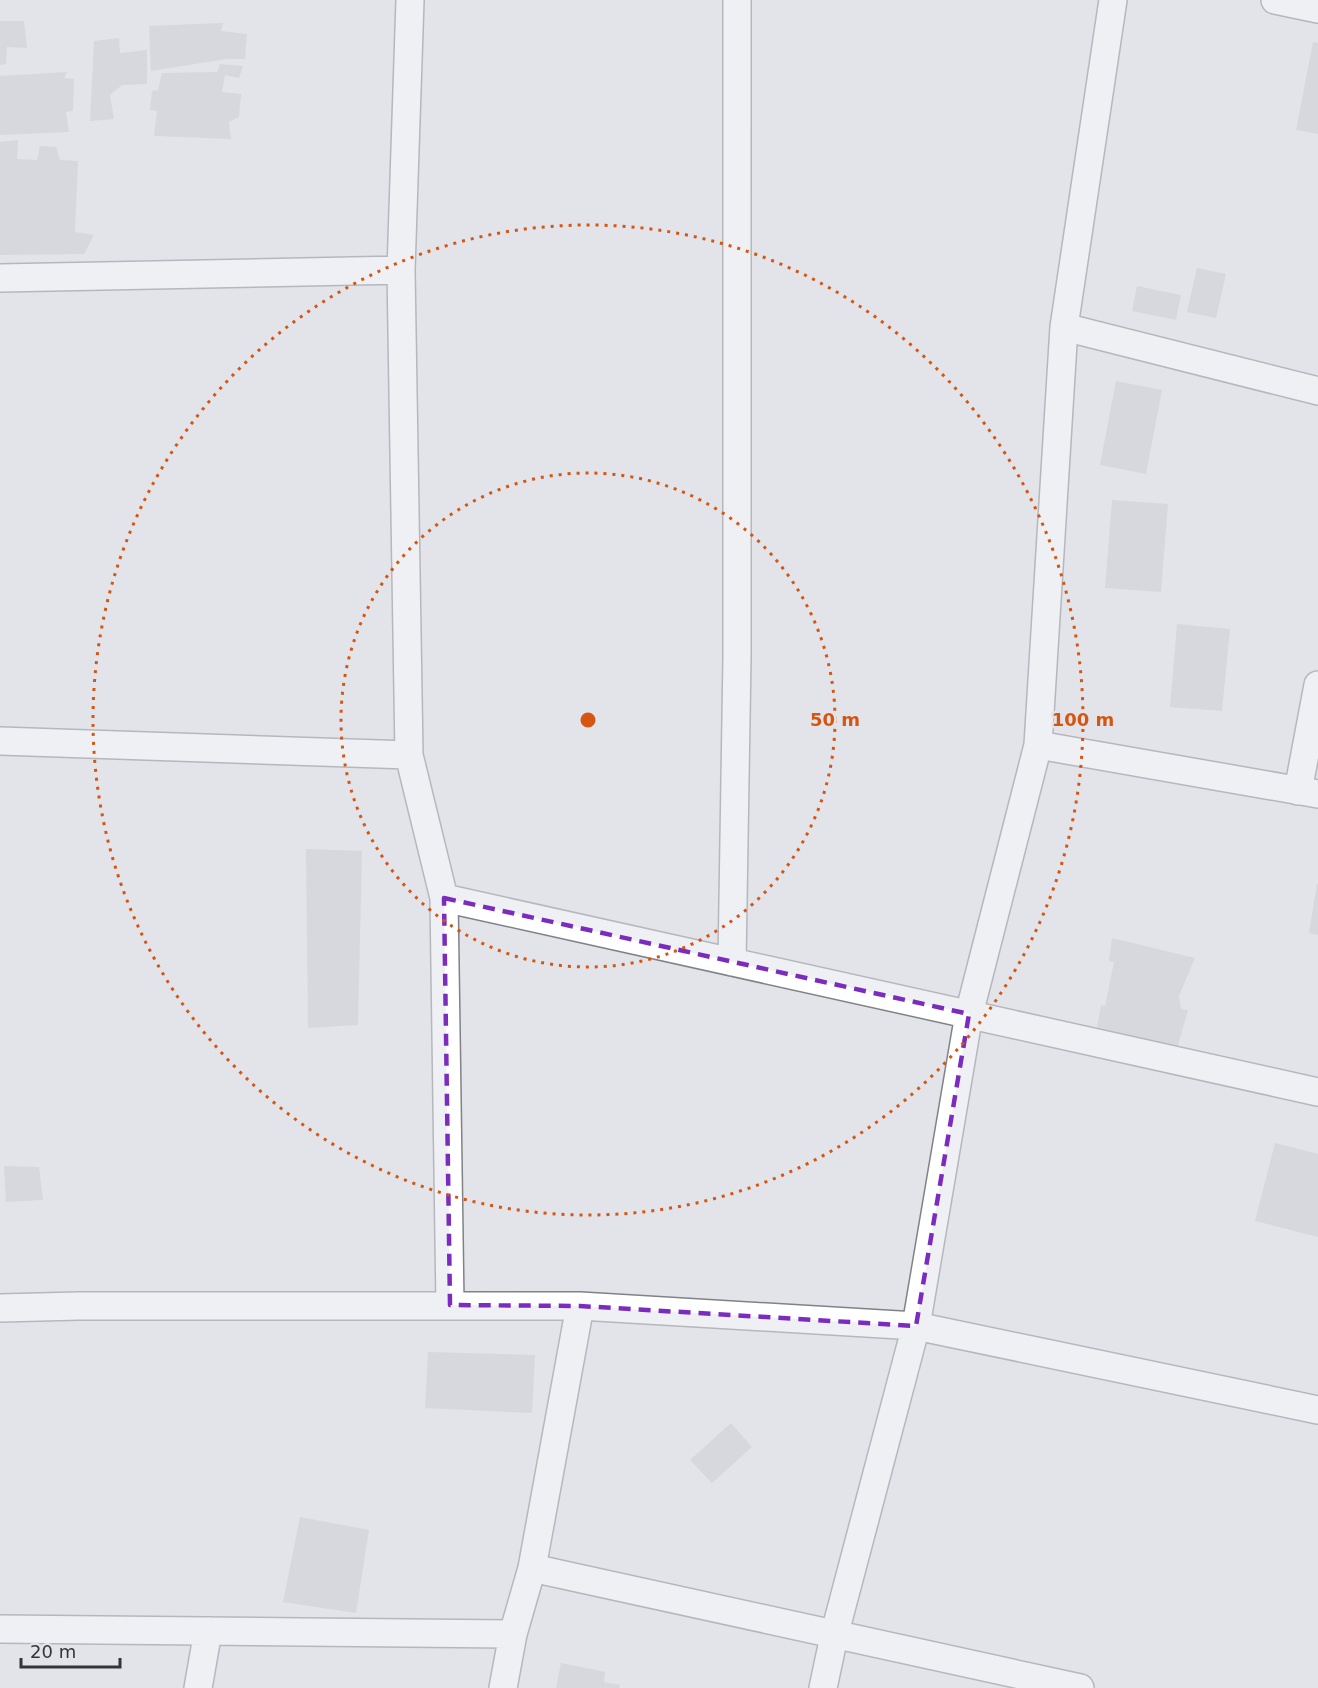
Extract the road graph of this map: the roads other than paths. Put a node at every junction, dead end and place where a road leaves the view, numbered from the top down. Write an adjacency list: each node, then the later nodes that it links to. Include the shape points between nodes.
1 (410, 0): 6 (street)
2 (738, 0): 16 (street, via 737,657)
3 (1113, 0): 8 (street)
4 (1275, 0): 5 (street)
5 (1318, 9)
6 (401, 270): 7 (street); 13 (street)
7 (0, 278)
8 (1064, 327): 9 (street); 12 (street)
9 (1318, 391)
10 (1318, 685): 14 (street)
11 (0, 741): 13 (street)
12 (1038, 745): 14 (street); 17 (street)
13 (409, 755): 15 (street)
14 (1308, 792)
15 (444, 898): 16 (street); 19 (street)
16 (732, 962): 17 (street)
17 (969, 1014): 18 (street); 22 (street)
18 (1318, 1092)
19 (450, 1305): 20 (street); 21 (street)
20 (580, 1306): 22 (street); 24 (street)
21 (0, 1308)
22 (915, 1326): 23 (street); 28 (street)
23 (1318, 1410)
24 (532, 1568): 27 (street); 28 (street)
25 (0, 1629): 26 (street)
26 (208, 1631): 27 (street); 29 (street)
27 (513, 1634): 30 (street)
28 (834, 1635): 31 (street); 32 (street)
29 (198, 1688)
30 (503, 1688)
31 (824, 1688)
32 (1080, 1688)

